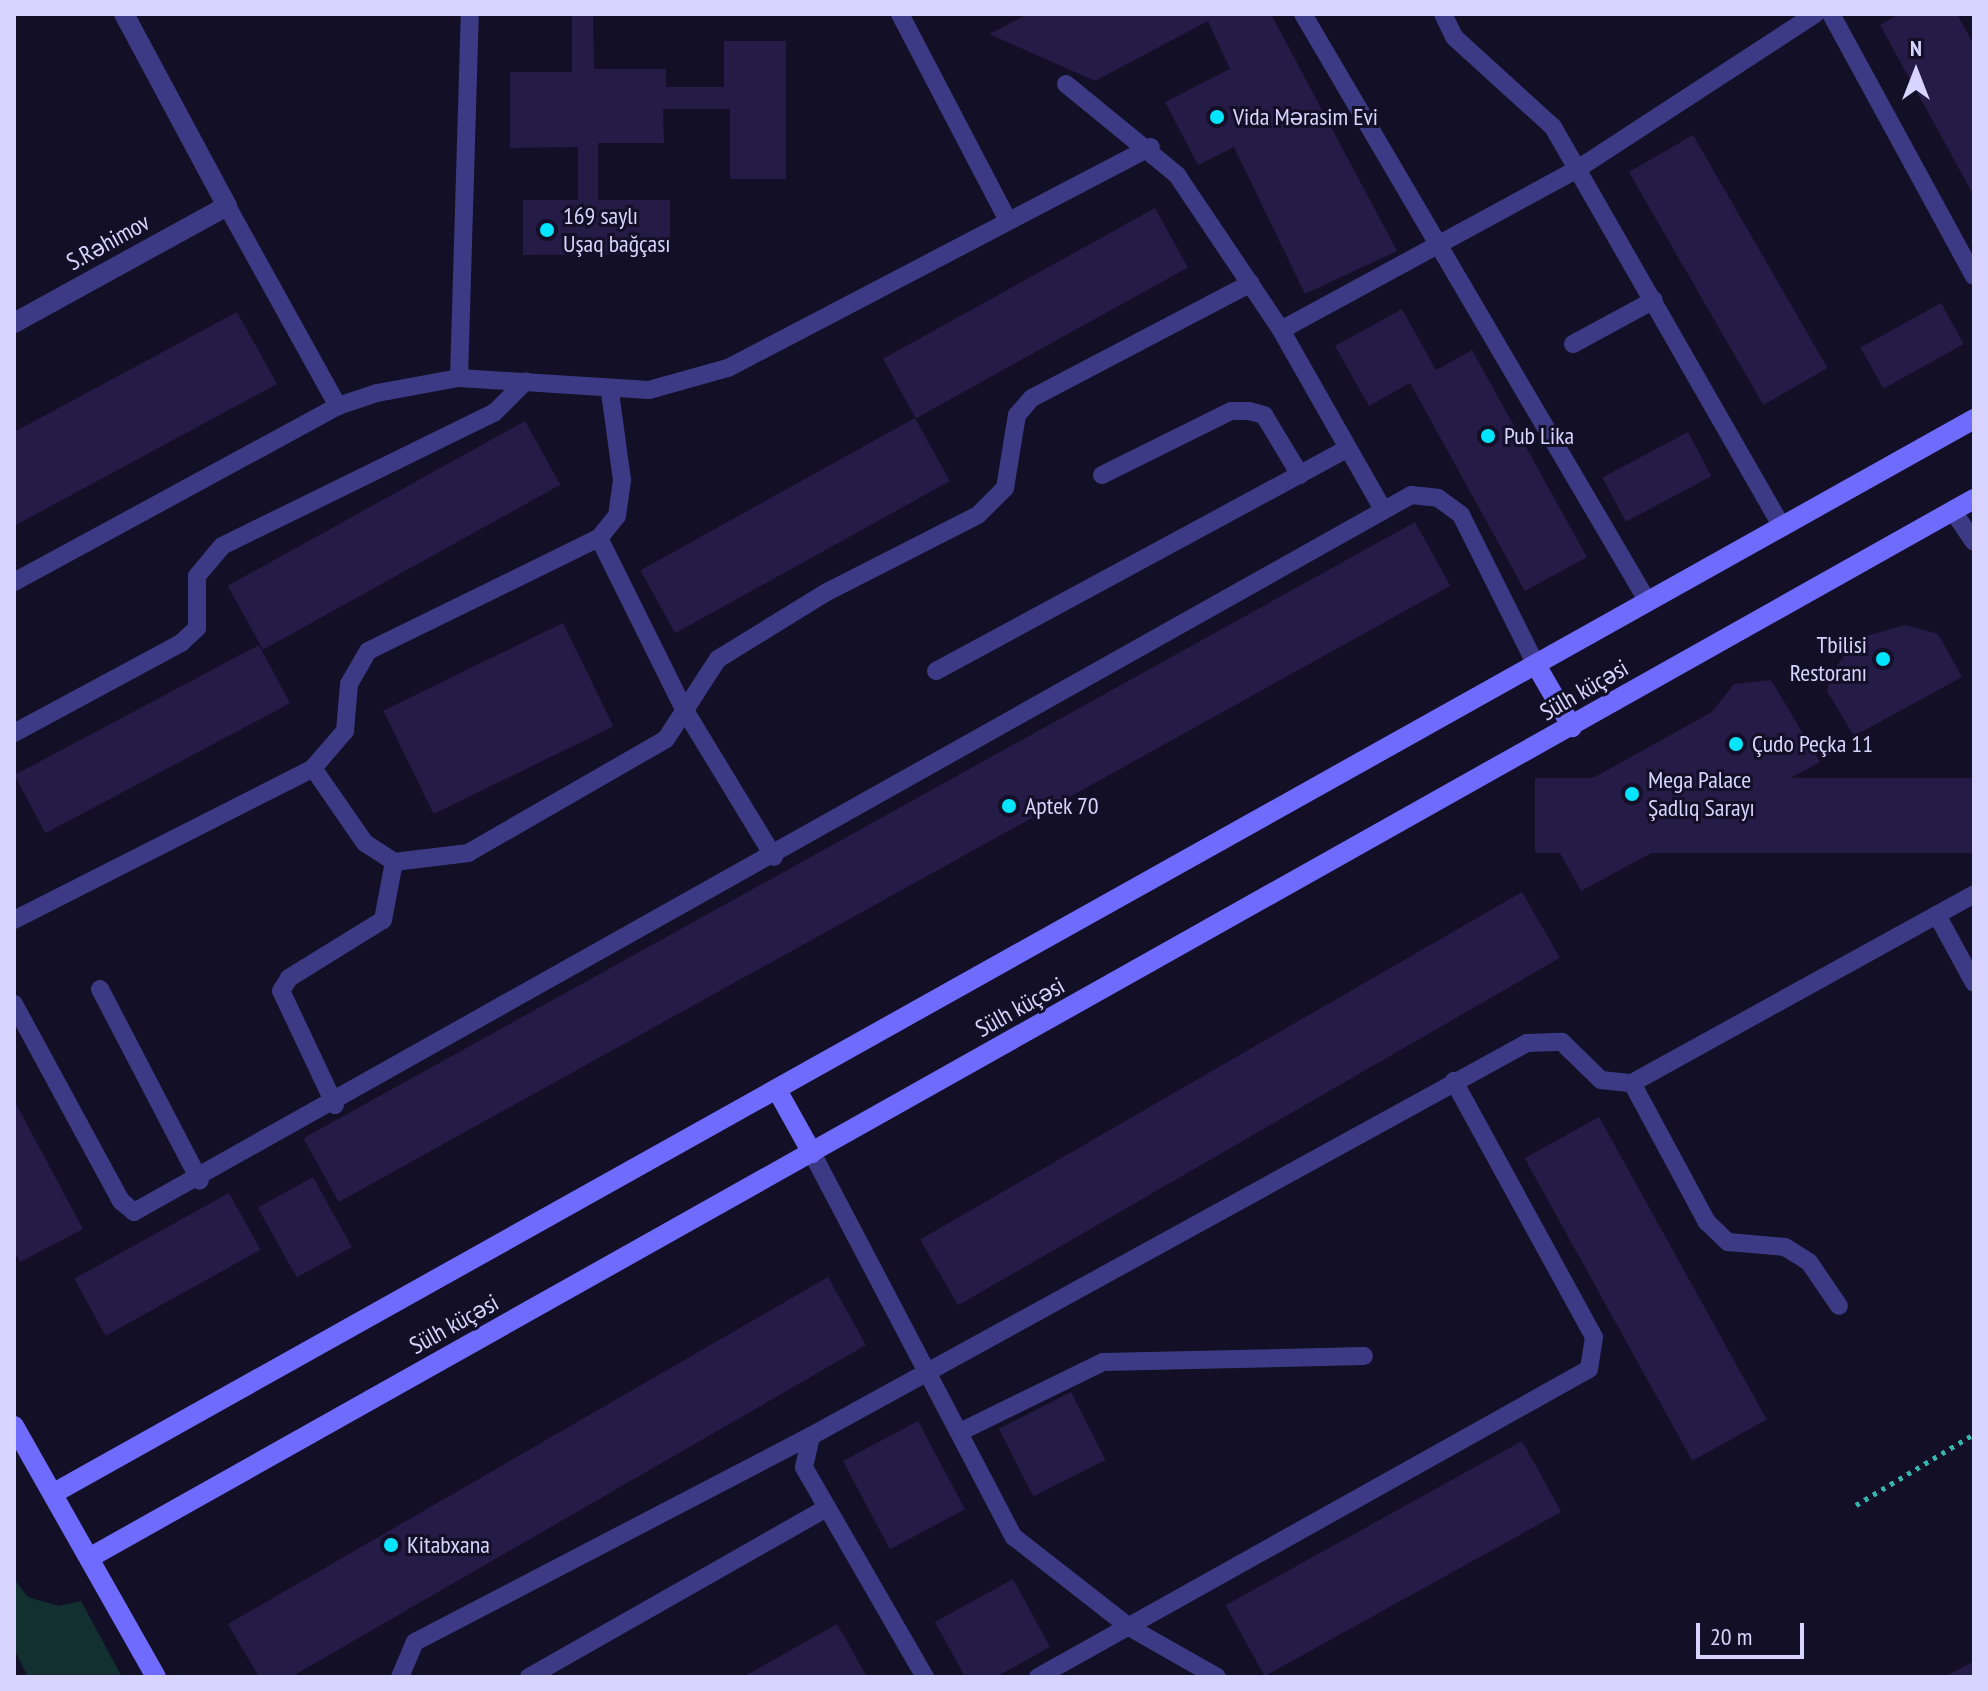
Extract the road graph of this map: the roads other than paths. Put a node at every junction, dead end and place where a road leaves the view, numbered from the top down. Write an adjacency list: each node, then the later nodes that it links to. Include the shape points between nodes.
1 (124, 14): 11 (street)
2 (470, 14): 20 (lane)
3 (900, 14): 12 (lane)
4 (1303, 14): 13 (lane)
5 (1443, 14): 10 (lane, via 1454,37 1553,127)
6 (1815, 14): 10 (lane)
7 (1831, 14): 14 (lane)
8 (1066, 84): 9 (lane)
9 (1151, 147): 12 (lane); 15 (lane)
10 (1579, 168): 13 (lane); 16 (lane)
11 (227, 206): 17 (street, S.Rəhimov); 23 (lane)
12 (1008, 221): 22 (lane, via 728,368 649,390)
13 (1438, 248): 18 (lane); 35 (lane)
14 (1974, 276)
15 (1251, 283): 18 (lane); 38 (lane, via 1032,398 1017,415 1005,488 978,515 827,592 718,659)
16 (1654, 300): 19 (lane); 31 (lane)
17 (14, 323)
18 (1281, 330): 25 (lane)
19 (1573, 344)
20 (459, 378): 21 (lane); 23 (lane)
21 (526, 381): 22 (lane); 40 (lane, via 494,413 222,546 197,576 197,628 181,643)
22 (610, 392): 32 (lane, via 622,480 617,516)
23 (338, 406): 34 (lane)
24 (1974, 419): 31 (main road, Sülh küçəsi)
25 (1348, 448): 27 (lane); 29 (lane)
26 (1102, 475): 27 (lane, via 1231,411 1249,411 1264,415)
27 (1300, 475): 37 (lane)
28 (1974, 499): 30 (main road, Sülh küçəsi)
29 (1382, 508): 36 (lane, via 1411,495 1438,498 1461,515); 42 (lane)
30 (1953, 511): 33 (lane); 39 (main road, Sülh küçəsi)
31 (1782, 527): 35 (main road, Sülh küçəsi)
32 (599, 538): 38 (lane); 41 (lane, via 368,651 349,684 345,731)
33 (1974, 542)
34 (14, 582)
35 (1648, 602): 36 (main road, Sülh küçəsi)
36 (1536, 665): 39 (main road); 52 (main road, Sülh küçəsi)
37 (936, 671)
38 (684, 709): 42 (lane); 43 (lane, via 666,739 641,759 468,853)
39 (1572, 727): 54 (main road, Sülh küçəsi)
40 (14, 733)
41 (313, 768): 43 (lane, via 365,843); 46 (lane)
42 (774, 857): 53 (lane)
43 (394, 862): 53 (lane, via 383,920 289,978 281,991)
44 (1974, 894): 45 (lane)
45 (1937, 915): 47 (lane); 51 (lane)
46 (14, 920)
47 (1974, 983)
48 (100, 989): 55 (lane)
49 (14, 1004): 55 (lane, via 121,1201 134,1212 153,1208)
50 (1454, 1081): 51 (lane, via 1544,1040 1562,1042 1601,1080); 58 (lane); 65 (lane, via 1594,1337 1589,1369)
51 (1632, 1083): 56 (lane, via 1707,1222 1728,1242 1785,1247 1809,1262)
52 (777, 1090): 54 (main road); 62 (main road, Sülh küçəsi)
53 (335, 1105): 55 (lane)
54 (812, 1153): 58 (lane); 64 (main road, Sülh küçəsi)
55 (200, 1181)
56 (1839, 1306)
57 (1364, 1356): 60 (lane, via 1103,1362)
58 (931, 1376): 60 (lane); 61 (lane)
59 (14, 1426): 62 (main road)
60 (960, 1432): 65 (lane, via 1014,1537)
61 (811, 1436): 63 (lane, via 804,1467); 67 (lane, via 415,1642)
62 (54, 1493): 64 (main road)
63 (827, 1508): 68 (lane); 69 (lane)
64 (89, 1558): 66 (main road)
65 (1129, 1627): 70 (lane); 71 (lane)
66 (156, 1677)
67 (400, 1677)
68 (529, 1677)
69 (925, 1677)
70 (1038, 1677)
71 (1217, 1677)

